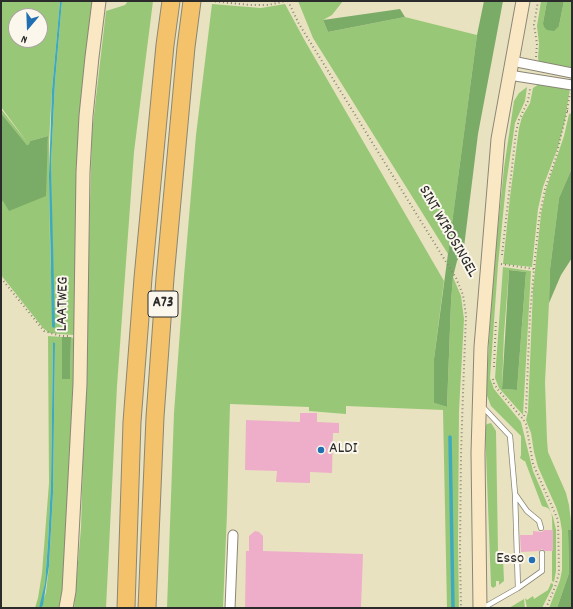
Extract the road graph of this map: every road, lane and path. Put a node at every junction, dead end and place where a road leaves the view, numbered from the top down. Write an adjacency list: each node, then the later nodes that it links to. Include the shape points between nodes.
1 (99, 1): 19 (main road, LAATWEG, via 83,172)
2 (171, 1): 30 (highway, A73, via 144,262 132,422)
3 (192, 1): 31 (highway, A73, via 155,417)
4 (211, 1): 5 (path, via 250,5)
5 (287, 1): 33 (path, SINT WIROSINGEL, via 456,278 463,295 466,315)
6 (523, 1): 8 (main road, SINT WIROSINGEL)
7 (538, 1): 9 (path, via 534,25 537,44)
8 (512, 61): 9 (street); 11 (main road, SINT WIROSINGEL)
9 (534, 65): 10 (street)
10 (572, 73)
11 (509, 75): 12 (street); 22 (main road, SINT WIROSINGEL, via 498,139 481,347)
12 (532, 79): 13 (street); 16 (path, SINT WIROSINGEL, via 528,101 516,132 501,264)
13 (572, 85): 14 (path)
14 (567, 111): 15 (path); 16 (path, via 545,189)
15 (572, 111)
16 (534, 269): 23 (path)
17 (1, 278): 19 (path, via 44,331 61,336)
18 (496, 318): 20 (path)
19 (80, 336): 29 (main road, LAATWEG, via 80,384)
20 (493, 370)
21 (493, 378): 23 (path, via 499,392)
22 (479, 403): 24 (lane, via 510,436); 34 (main road, SINT WIROSINGEL)
23 (524, 419): 36 (path, via 534,464 558,520 559,574)
24 (515, 494): 25 (lane, via 527,511 539,521); 28 (lane)
25 (541, 528)
26 (233, 536): 32 (street)
27 (542, 553): 28 (lane, via 542,571)
28 (518, 588): 35 (lane)
29 (66, 608)
30 (126, 608)
31 (147, 608)
32 (230, 608)
33 (461, 608)
34 (480, 608)
35 (483, 608)
36 (546, 608)

